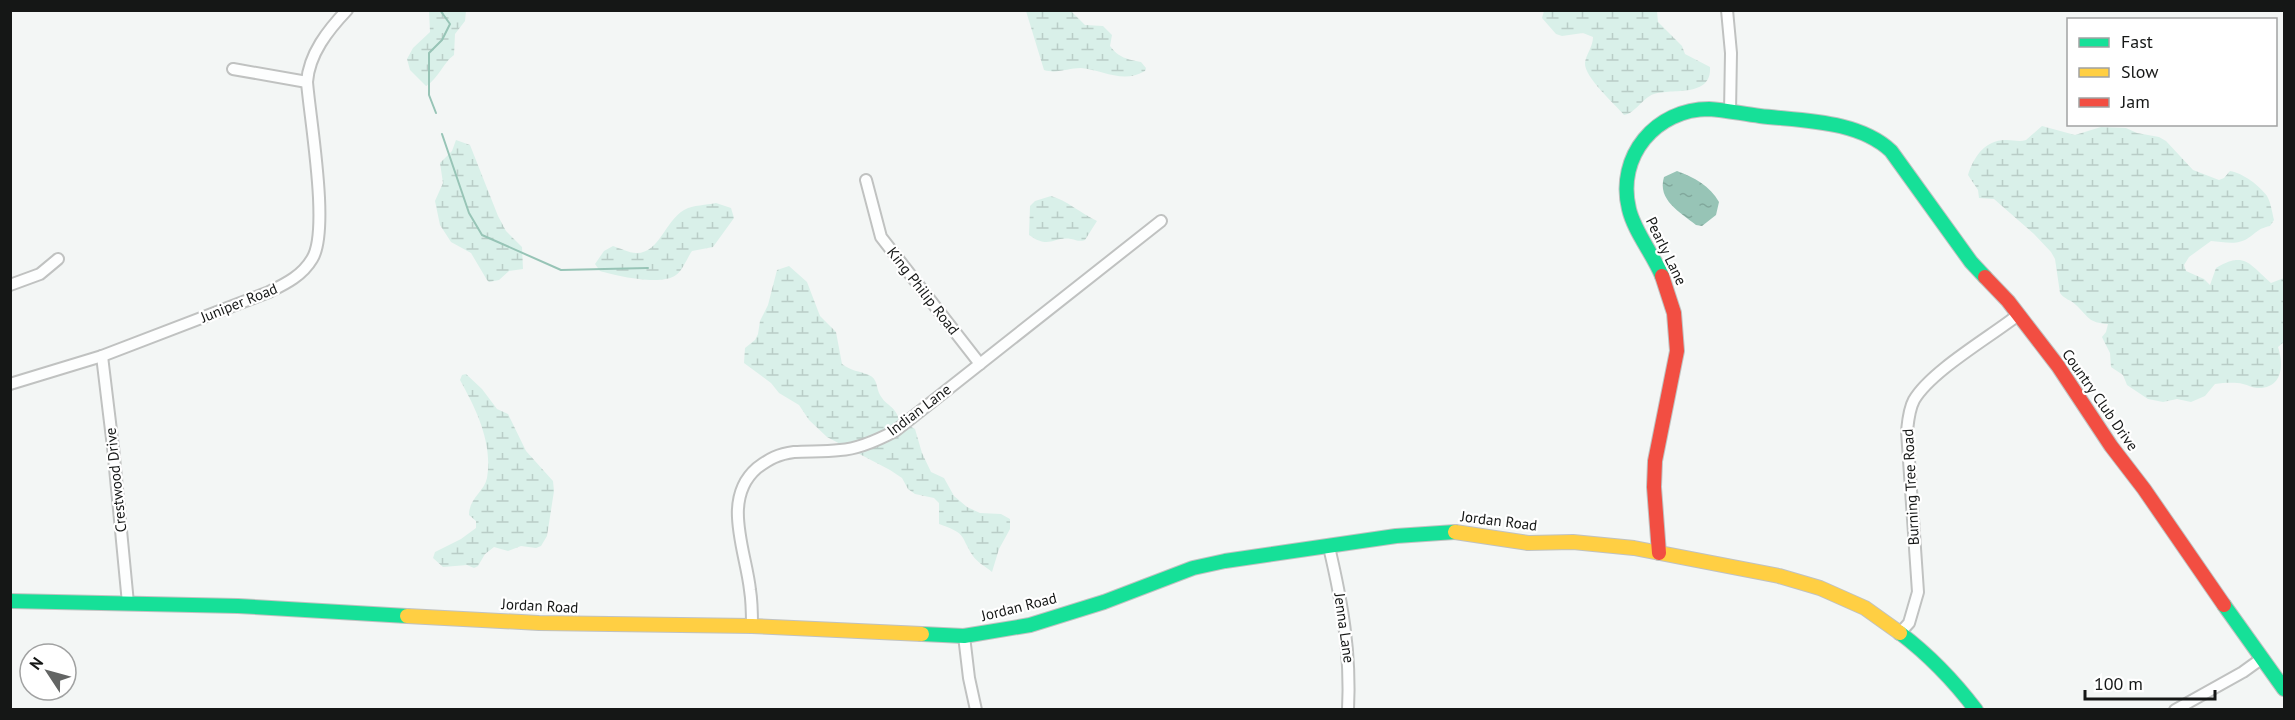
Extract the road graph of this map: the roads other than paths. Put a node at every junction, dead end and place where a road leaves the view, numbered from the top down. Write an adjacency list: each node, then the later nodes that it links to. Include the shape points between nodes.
1 (347, 10): 4 (street, Juniper Road, via 322,41)
2 (1727, 10): 5 (street)
3 (233, 69): 4 (street)
4 (307, 82): 12 (street, Juniper Road, via 319,241 305,270 268,292)
5 (1730, 112): 6 (street, Pearly Lane, via 1837,127); 16 (street, Pearly Lane, via 1695,110 1657,124 1635,149 1626,178 1628,208 1664,280 1677,329 1674,371 1655,452)
6 (1877, 139): 11 (street, Country Club Drive, via 1891,151 1971,262)
7 (866, 180): 13 (street, King Philip Road, via 880,237)
8 (1161, 221): 13 (street, Indian Lane)
9 (58, 259): 10 (street, via 40,274)
10 (10, 285)
11 (2018, 315): 20 (street, Burning Tree Road, via 1935,376 1913,401 1907,431 1918,592 1909,623); 22 (street, Country Club Drive, via 2058,366)
12 (102, 356): 14 (street, Juniper Road); 18 (street, Crestwood Drive)
13 (980, 364): 19 (street, Indian Lane, via 879,440 842,450 771,457 754,471 739,496 738,506)
14 (10, 384)
15 (1329, 547): 16 (street, Jordan Road, via 1396,536 1457,532 1528,543 1573,542); 21 (street, Jordan Road, via 1193,568 1030,625); 25 (street, Jenna Lane, via 1350,671)
16 (1659, 553): 20 (street, Jordan Road, via 1779,576 1820,588 1865,608)
17 (10, 601): 18 (street, Jordan Road)
18 (128, 603): 19 (street, Jordan Road, via 549,623)
19 (752, 626): 21 (street, Jordan Road)
20 (1899, 634): 26 (street, Jordan Road, via 1939,667)
21 (964, 636): 24 (street)
22 (2261, 659): 23 (street, Country Club Drive); 27 (street)
23 (2284, 689)
24 (976, 710)
25 (1348, 710)
26 (1976, 710)
27 (2175, 710)

